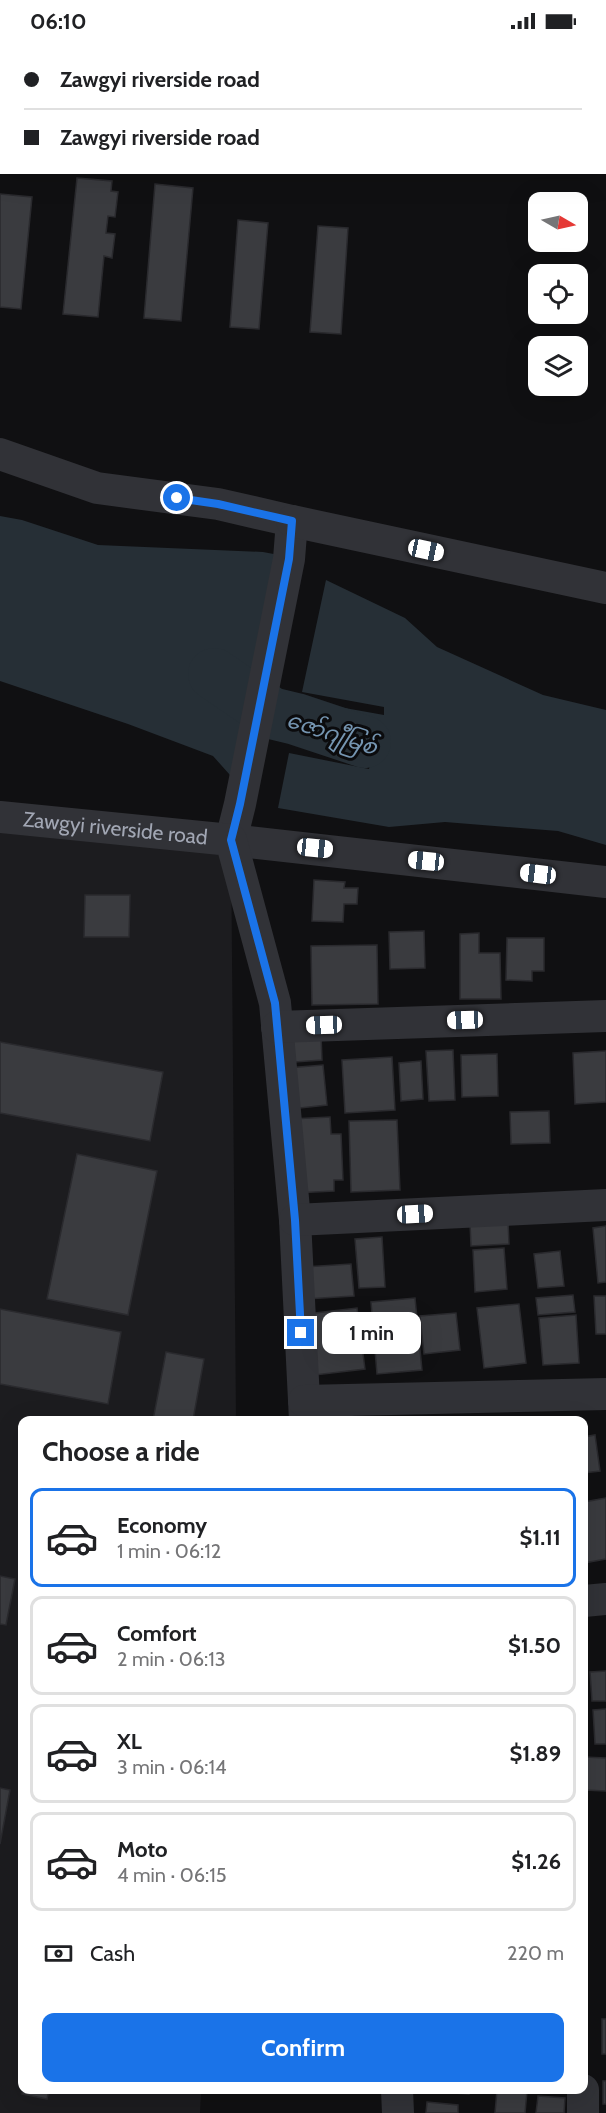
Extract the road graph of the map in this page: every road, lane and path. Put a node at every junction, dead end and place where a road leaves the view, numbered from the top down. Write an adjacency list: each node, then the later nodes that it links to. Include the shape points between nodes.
1 (0, 454): 2 (street, via 97,488 218,504)
2 (292, 521): 3 (street); 5 (street, Zawgyi riverside road, via 289,559)
3 (606, 588)
4 (0, 817): 5 (street, Zawgyi riverside road)
5 (231, 840): 6 (street); 8 (street, Zawgyi riverside road, via 273,993)
6 (606, 882)
7 (606, 1016): 8 (street)
8 (277, 1026): 10 (street, Zawgyi riverside road)
9 (606, 1205): 10 (street)
10 (295, 1220): 12 (street, Zawgyi riverside road)
11 (606, 1394): 12 (street)
12 (305, 1411)
13 (606, 1599): 14 (street)
14 (588, 1601)
15 (397, 2094): 17 (street)
16 (583, 2094): 18 (street)
17 (398, 2113)
18 (583, 2113)

